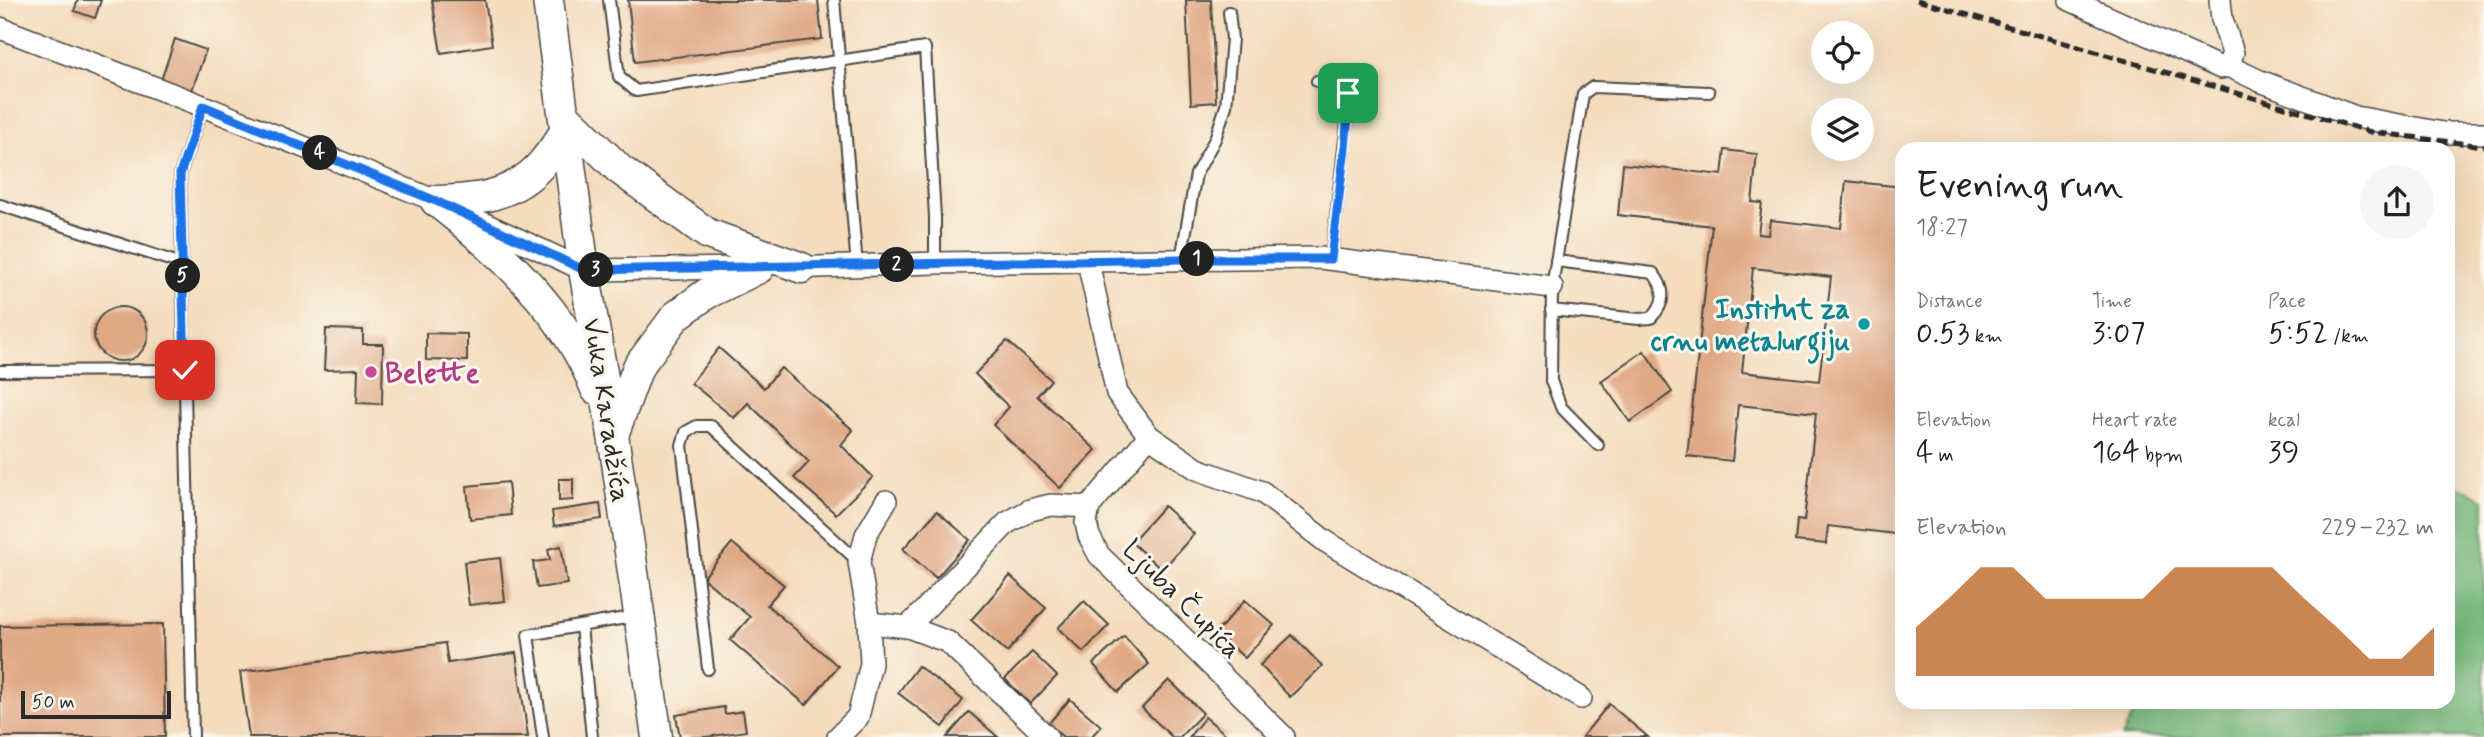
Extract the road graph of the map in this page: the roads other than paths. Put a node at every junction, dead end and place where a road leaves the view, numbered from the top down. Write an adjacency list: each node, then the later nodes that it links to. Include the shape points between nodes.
1 (548, 0): 13 (street, Vuka Karadžića)
2 (609, 0): 8 (lane, via 619,77 636,91)
3 (834, 0): 8 (lane)
4 (2070, 0): 9 (street, via 2221,68)
5 (2220, 0): 9 (street, via 2233,53)
6 (1229, 12): 17 (lane, via 1232,39 1226,106 1196,174)
7 (0, 28): 12 (street)
8 (840, 61): 21 (lane, via 925,48); 23 (lane)
9 (2228, 66): 14 (street, via 2356,117 2443,133)
10 (1317, 81): 18 (lane, via 1341,86 1348,93 1349,105)
11 (1709, 92): 19 (lane, via 1593,88 1583,94)
12 (203, 106): 15 (street); 22 (lane, via 180,174)
13 (565, 123): 15 (street, via 540,167 507,190 477,200); 25 (street, via 708,234); 26 (street, Vuka Karadžića)
14 (2484, 132)
15 (436, 201): 26 (street); 31 (street, via 485,239 560,323 589,372)
16 (0, 205): 22 (lane)
17 (1181, 259): 18 (street); 20 (street)
18 (1331, 259): 27 (street)
19 (1556, 261): 27 (lane); 28 (lane, via 1653,273 1661,283 1662,298 1651,318)
20 (1087, 262): 21 (street); 32 (street, via 1117,393)
21 (935, 263): 23 (street)
22 (182, 264): 29 (lane)
23 (857, 266): 25 (street)
24 (759, 268): 25 (street); 26 (street); 31 (street, via 706,294 676,316 638,367)
25 (802, 268)
26 (584, 270): 31 (street, Vuka Karadžića)
27 (1552, 287): 28 (lane)
28 (1551, 310): 33 (lane, via 1551,381 1562,407)
29 (185, 370): 30 (lane); 44 (lane)
30 (0, 371)
31 (613, 435): 37 (street, Vuka Karadžića)
32 (1149, 436): 35 (street); 42 (street, via 1198,469 1262,492 1325,541)
33 (1598, 445)
34 (886, 501): 36 (street, via 866,535)
35 (1088, 508): 40 (street, via 1051,505 1007,523); 50 (street, Ljuba Čupića, via 1089,536 1099,555)
36 (859, 562): 38 (street); 41 (lane, via 711,426 686,432 682,445)
37 (640, 616): 39 (lane); 47 (street, Vuka Karadžića)
38 (869, 622): 40 (street); 43 (street, via 871,664)
39 (581, 626): 45 (lane, via 528,635); 46 (lane)
40 (908, 627): 49 (street, via 948,642)
41 (708, 669)
42 (1581, 698)
43 (859, 729): 48 (street)
44 (193, 737)
45 (543, 737)
46 (592, 737)
47 (657, 737)
48 (838, 737)
49 (1047, 737)
50 (1284, 737)

